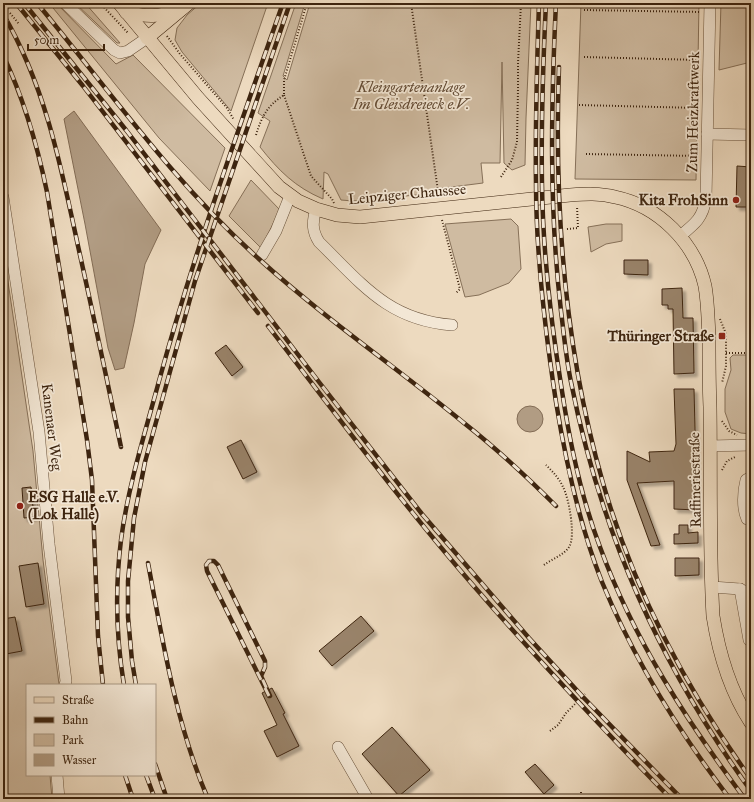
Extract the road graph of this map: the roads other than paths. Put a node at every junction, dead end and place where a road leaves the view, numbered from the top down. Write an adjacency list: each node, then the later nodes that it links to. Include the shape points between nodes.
1 (65, 3): 5 (street, via 120,54)
2 (710, 3): 6 (street, Zum Heizkraftwerk)
3 (122, 7): 4 (main road, via 141,15 155,16); 5 (main road, Leipziger Chaussee)
4 (185, 7): 5 (main road)
5 (142, 41): 8 (main road, Leipziger Chaussee, via 198,98 278,187)
6 (707, 134): 7 (street); 12 (street, Zum Heizkraftwerk, via 704,208 695,224)
7 (751, 135)
8 (290, 196): 10 (main road, Leipziger Chaussee); 13 (street, via 274,237)
9 (3, 197): 11 (street, Kanenaer Weg)
10 (322, 207): 12 (main road, Leipziger Chaussee, via 337,215 360,217 570,194 598,194 614,196 640,205 667,223); 14 (street, via 313,223 319,242 368,290 401,313 423,321)
11 (4, 214): 22 (street, Kanenaer Weg, via 39,432)
12 (680, 236): 16 (main road, Raffineriestraße, via 699,268 706,296)
13 (262, 255)
14 (452, 325)
15 (751, 445): 16 (street)
16 (710, 446): 19 (main road, Raffineriestraße)
17 (751, 477): 18 (street, via 746,480 744,486 744,514)
18 (751, 520)
19 (712, 587): 20 (street); 23 (main road, Raffineriestraße, via 713,616 719,650 731,686)
20 (746, 589): 21 (street, via 744,605)
21 (749, 640)
22 (65, 684)
23 (751, 723)
24 (338, 747): 27 (street)
25 (57, 776): 26 (street)
26 (59, 799)
27 (368, 799)

